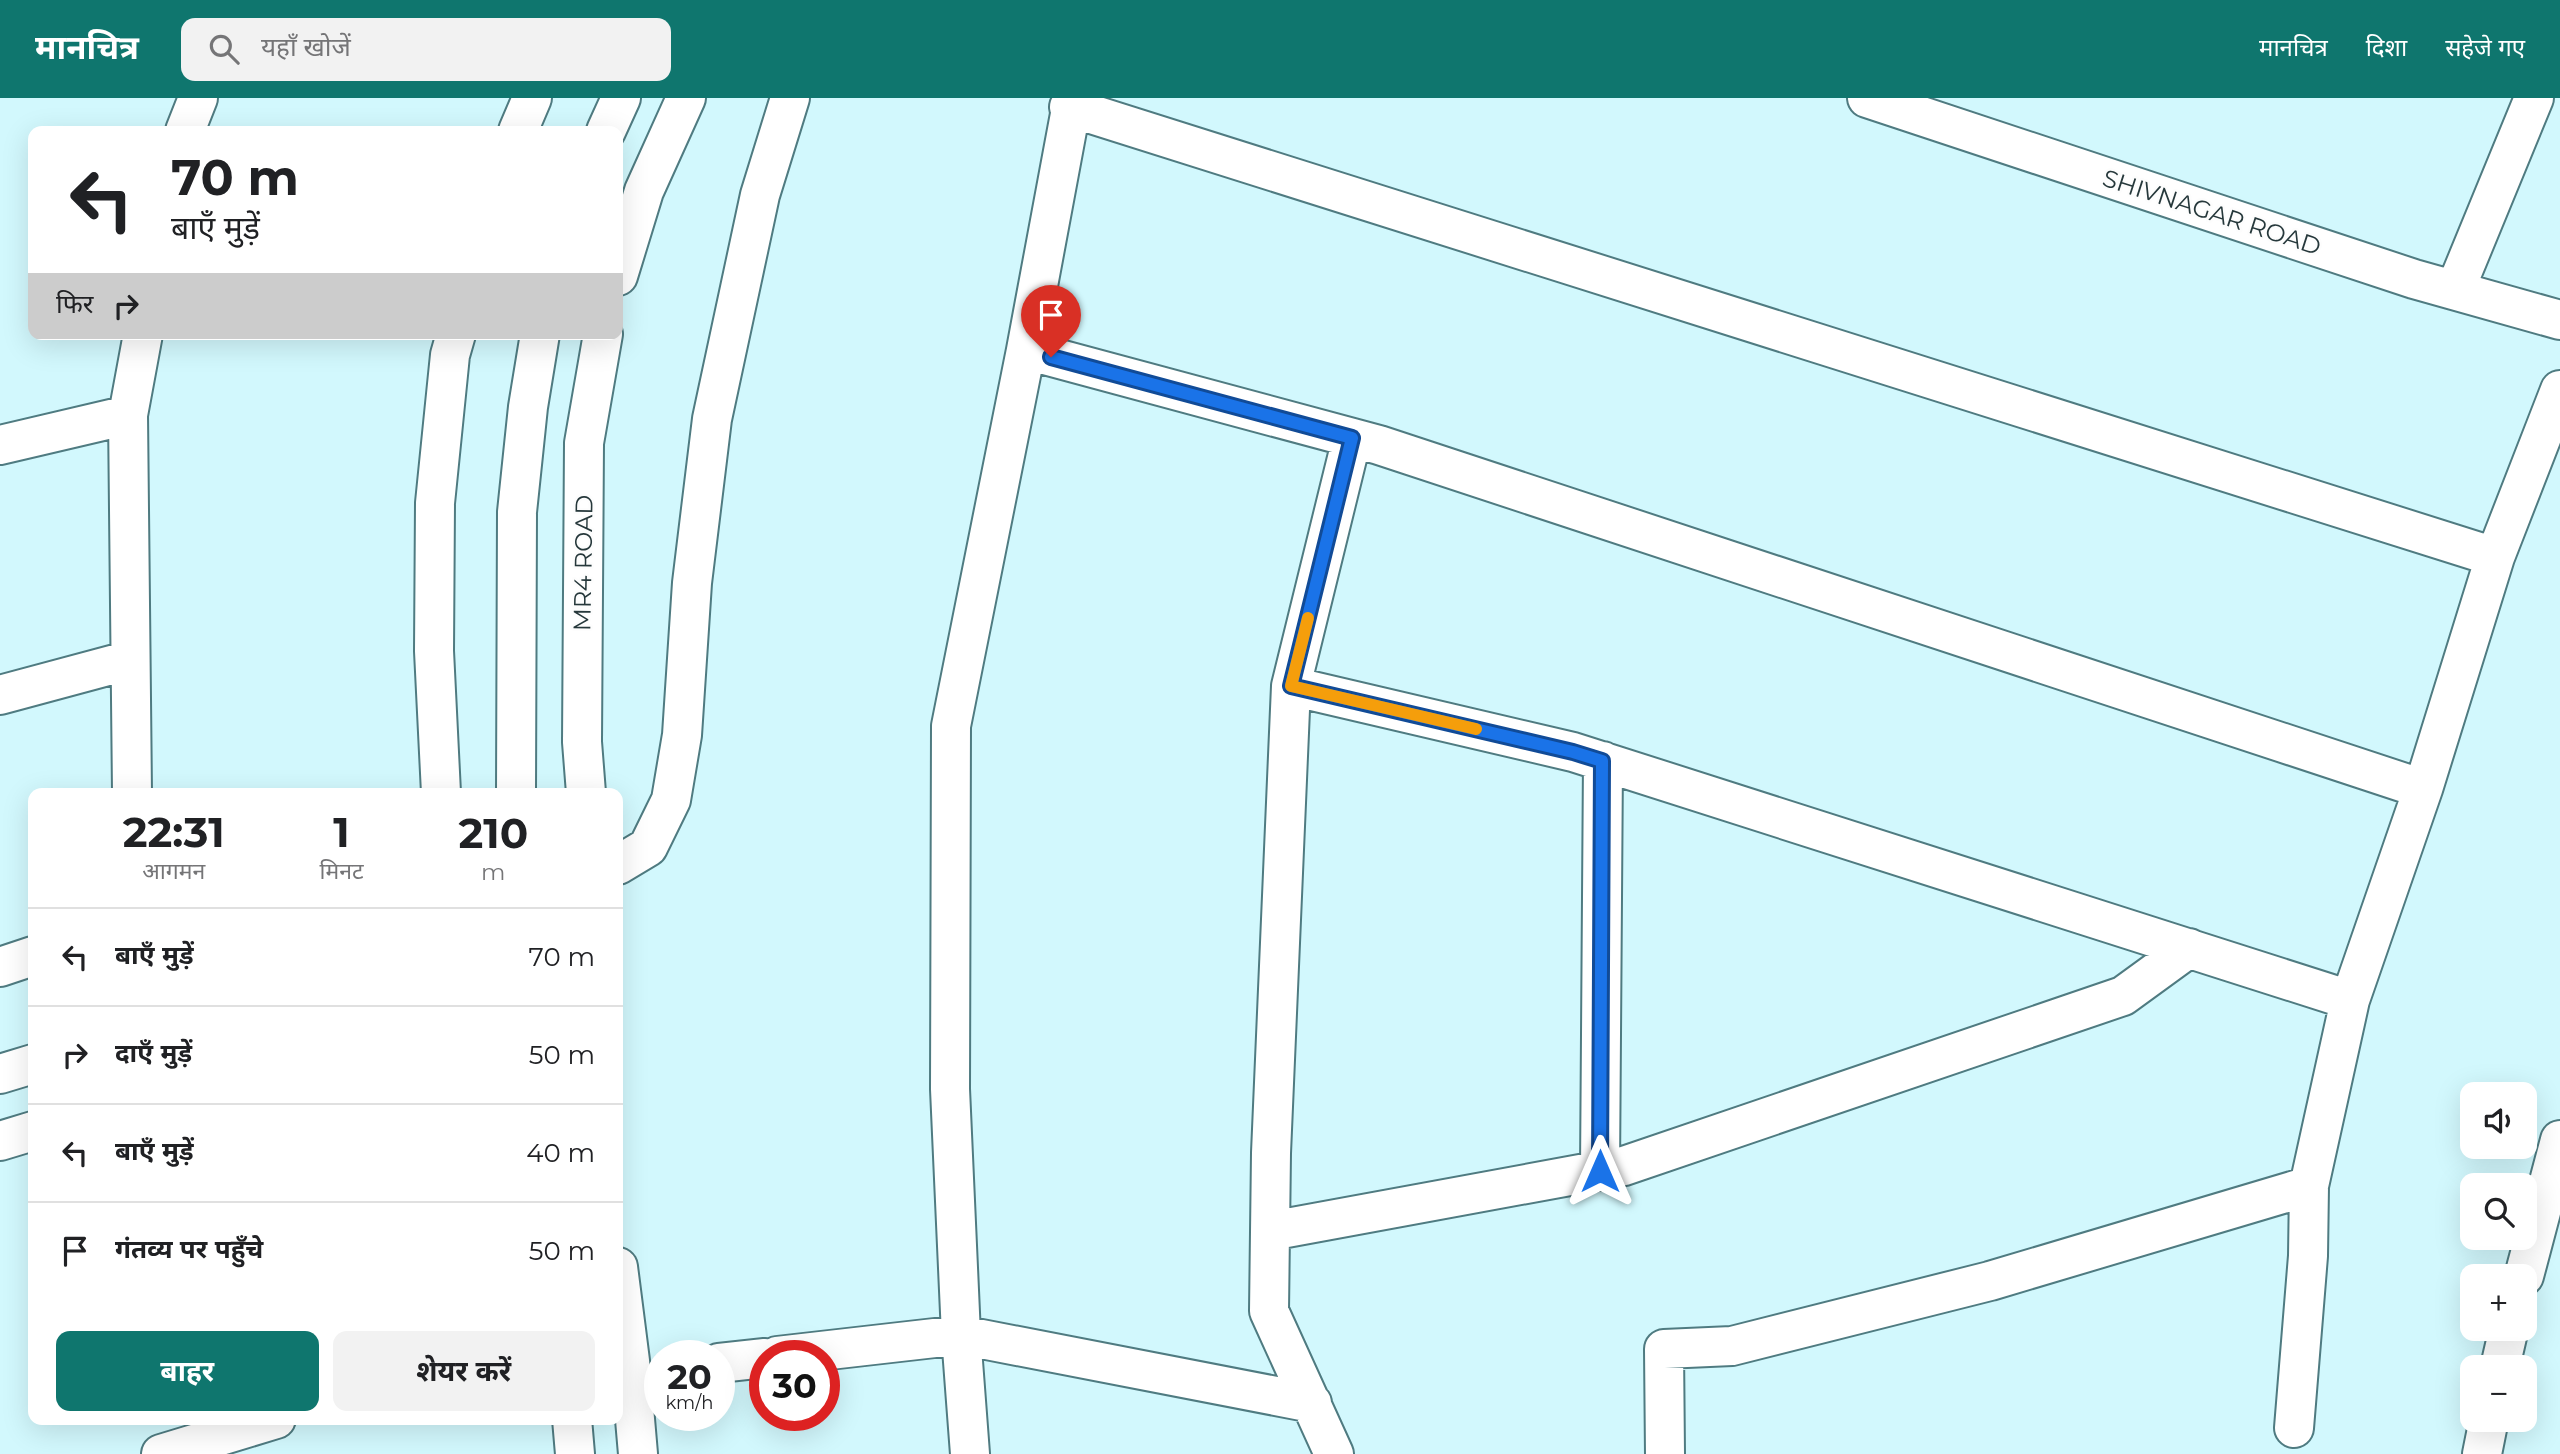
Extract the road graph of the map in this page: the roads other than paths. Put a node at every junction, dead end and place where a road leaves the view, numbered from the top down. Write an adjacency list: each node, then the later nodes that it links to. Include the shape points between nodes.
1 (198, 98): 9 (street)
2 (532, 98): 10 (street)
3 (621, 98): 11 (street)
4 (686, 98): 12 (street, via 644,191)
5 (790, 98): 34 (street, via 760,195 712,419 692,583 682,735 671,800 648,848)
6 (1867, 98): 13 (street, SHIVNAGAR ROAD)
7 (2534, 98): 13 (street)
8 (1071, 102): 19 (street); 24 (street)
9 (187, 126)
10 (520, 126)
11 (608, 126)
12 (623, 260)
13 (2455, 290): 14 (street, SHIVNAGAR ROAD)
14 (2560, 320)
15 (142, 340): 21 (street)
16 (454, 340): 30 (street, via 435,502 434,651)
17 (539, 340): 31 (street, via 517,512)
18 (602, 340): 32 (street, MR4 ROAD, via 584,443)
19 (1026, 350): 22 (street); 49 (street, via 951,726 950,1089)
20 (2560, 390): 24 (street)
21 (128, 415): 23 (street); 25 (street)
22 (1352, 438): 26 (street); 33 (street)
23 (0, 445)
24 (2495, 557): 33 (street)
25 (130, 660): 27 (street); 29 (street)
26 (1291, 686): 28 (street); 46 (street)
27 (0, 695)
28 (1602, 761): 35 (street); 44 (street)
29 (132, 788)
30 (441, 788)
31 (516, 788)
32 (586, 788)
33 (2423, 789): 38 (street)
34 (623, 862)
35 (2189, 948): 38 (street); 44 (street, via 2123,996)
36 (28, 958): 37 (street)
37 (0, 967)
38 (2350, 1000): 45 (street)
39 (28, 1066): 40 (street)
40 (0, 1074)
41 (28, 1133): 43 (street)
42 (2560, 1140): 47 (street)
43 (0, 1141)
44 (1600, 1171): 46 (street)
45 (2309, 1186): 56 (street); 64 (street, via 1990,1281 1745,1343 1664,1349)
46 (1270, 1231): 53 (street, via 1269,1311)
47 (2527, 1264)
48 (623, 1286): 51 (street)
49 (961, 1335): 50 (street); 53 (street); 62 (street)
50 (840, 1349)
51 (644, 1364)
52 (644, 1392): 61 (street)
53 (1312, 1403): 63 (street)
54 (264, 1425): 58 (street)
55 (573, 1425): 60 (street)
56 (2294, 1428)
57 (2486, 1432): 65 (street)
58 (228, 1444): 59 (street)
59 (161, 1454)
60 (575, 1454)
61 (638, 1454)
62 (970, 1454)
63 (1334, 1454)
64 (1665, 1454)
65 (2482, 1454)

